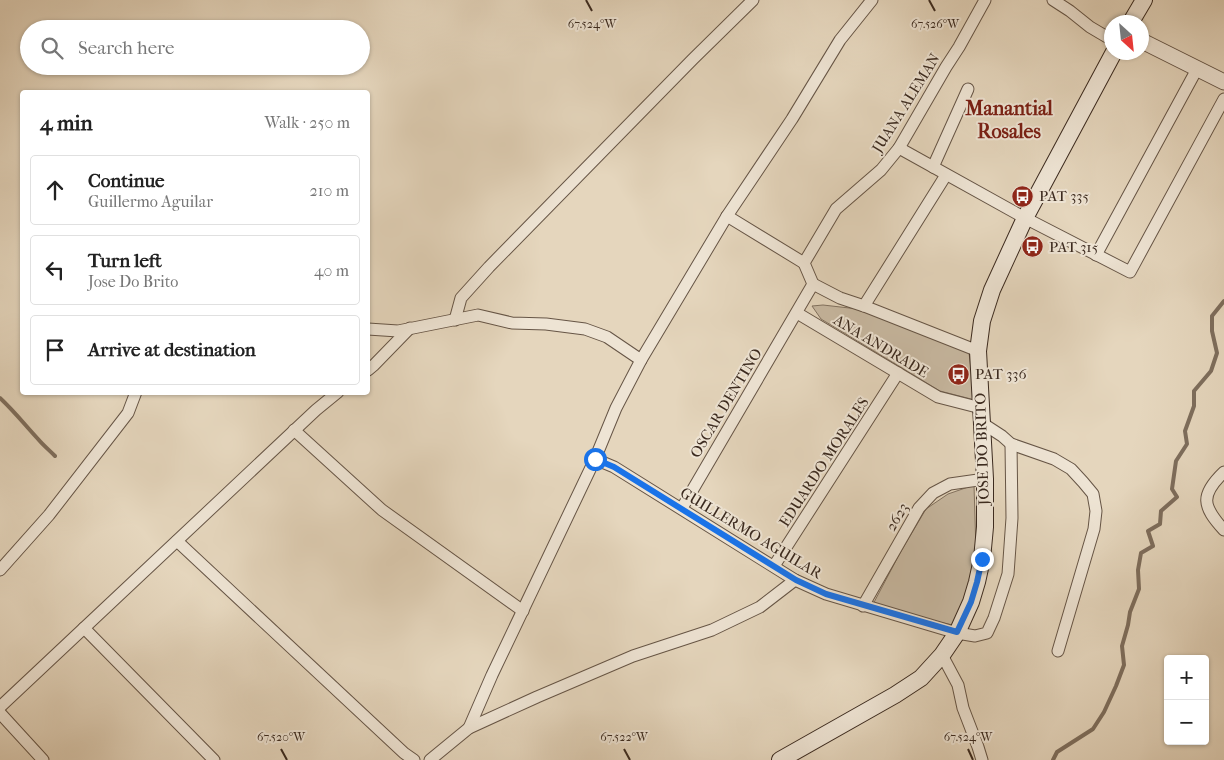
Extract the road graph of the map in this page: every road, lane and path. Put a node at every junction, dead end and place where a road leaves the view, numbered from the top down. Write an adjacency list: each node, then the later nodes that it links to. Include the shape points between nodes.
1 (753, 0): 24 (street, via 489,267 461,298)
2 (872, 0): 17 (street, via 840,40)
3 (985, 0): 14 (street, JUANA ALEMAN)
4 (1053, 0): 7 (street)
5 (1144, 0): 6 (main road)
6 (1135, 15)
7 (1104, 35)
8 (1149, 45): 10 (street)
9 (1110, 60): 18 (main road, JOSE DO BRITO)
10 (1197, 69): 11 (street); 19 (street)
11 (1224, 82)
12 (968, 89): 15 (street)
13 (1224, 99): 19 (street, via 1130,272)
14 (899, 148): 15 (street); 20 (street, JUANA ALEMAN, via 881,170 836,209)
15 (933, 167): 16 (street)
16 (946, 175): 18 (street); 22 (street)
17 (727, 216): 20 (street); 28 (street)
18 (1025, 218): 19 (street); 27 (main road, JOSE DO BRITO, via 992,290 982,321)
19 (1096, 255)
20 (804, 263): 21 (street)
21 (813, 284): 22 (street); 23 (street)
22 (864, 306): 27 (street)
23 (797, 313): 30 (street, ANA ANDRADE); 39 (street, OSCAR DENTINO)
24 (455, 320): 25 (street); 28 (street, via 478,315 512,323 585,329 607,337)
25 (410, 328): 26 (street, via 398,331); 29 (street)
26 (370, 329)
27 (978, 351): 33 (main road, JOSE DO BRITO)
28 (641, 360): 36 (street)
29 (370, 368)
30 (898, 373): 33 (street, ANA ANDRADE, via 938,397); 42 (street, EDUARDO MORALES)
31 (135, 395): 43 (street, via 128,413 49,515)
32 (334, 395): 34 (street)
33 (982, 416): 35 (street, ANA ANDRADE); 38 (main road, JOSE DO BRITO)
34 (294, 430): 41 (street); 46 (street, via 382,510)
35 (1011, 444): 48 (street, GUILLERMO AGUILAR, via 1012,518 1008,574 987,633 975,636); 49 (street, ANA ANDRADE, via 1054,459 1071,469 1092,494 1096,511 1094,530)
36 (595, 459): 39 (street, GUILLERMO AGUILAR); 46 (street)
37 (1224, 472): 40 (street, via 1208,492 1207,507)
38 (985, 479): 45 (street, 2623, via 950,484 934,493 919,508); 48 (main road, JOSE DO BRITO, via 985,527 980,566 971,602)
39 (682, 508): 42 (street, GUILLERMO AGUILAR)
40 (1224, 530)
41 (177, 540): 47 (street); 56 (street)
42 (774, 566): 44 (street, GUILLERMO AGUILAR)
43 (0, 570)
44 (796, 580): 45 (street, GUILLERMO AGUILAR); 53 (street, via 760,608 712,630 633,656)
45 (863, 606): 48 (street, GUILLERMO AGUILAR)
46 (523, 611): 53 (street)
47 (84, 628): 51 (street); 55 (street)
48 (957, 632): 50 (main road, JOSE DO BRITO)
49 (1058, 651)
50 (942, 655): 58 (main road, JOSE DO BRITO, via 920,678); 59 (street, via 958,685)
51 (0, 707)
52 (0, 712): 54 (street)
53 (469, 728): 57 (street)
54 (43, 760)
55 (214, 760)
56 (413, 760)
57 (430, 760)
58 (780, 760)
59 (982, 760)

